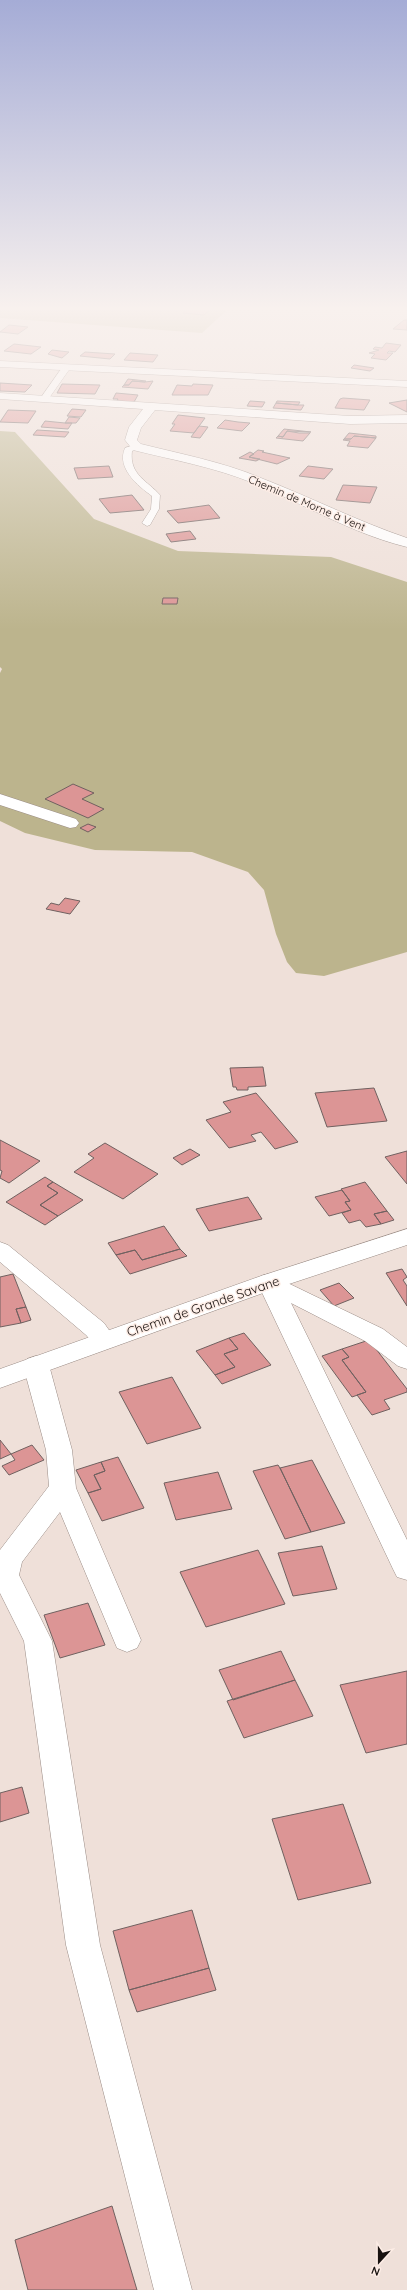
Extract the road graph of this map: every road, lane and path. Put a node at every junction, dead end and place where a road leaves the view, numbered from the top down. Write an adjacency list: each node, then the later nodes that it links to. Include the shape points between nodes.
1 (144, 416): 4 (street, via 135,427 131,440)
2 (296, 416): 3 (street, via 350,420)
3 (407, 419)
4 (137, 447): 5 (lane, via 128,450 127,457 135,479 156,495 155,509); 6 (street, Chemin de Morne à Vent, via 221,468 256,480 362,527)
5 (147, 523)
6 (407, 543)
7 (0, 799): 8 (street)
8 (70, 823)
9 (407, 1237): 11 (street, Chemin de Grande Savane)
10 (0, 1250): 12 (street, via 95,1329)
11 (269, 1282): 12 (street, Chemin de Grande Savane); 13 (street, via 374,1335); 17 (street)
12 (104, 1340): 14 (street, Chemin de Grande Savane)
13 (407, 1360)
14 (36, 1365): 15 (street, Chemin de Grande Savane); 16 (street, via 59,1450)
15 (0, 1379)
16 (63, 1488): 18 (street); 19 (street, via 9,1559 5,1575 38,1640 83,1945)
17 (407, 1569)
18 (127, 1640)
19 (173, 2290)

